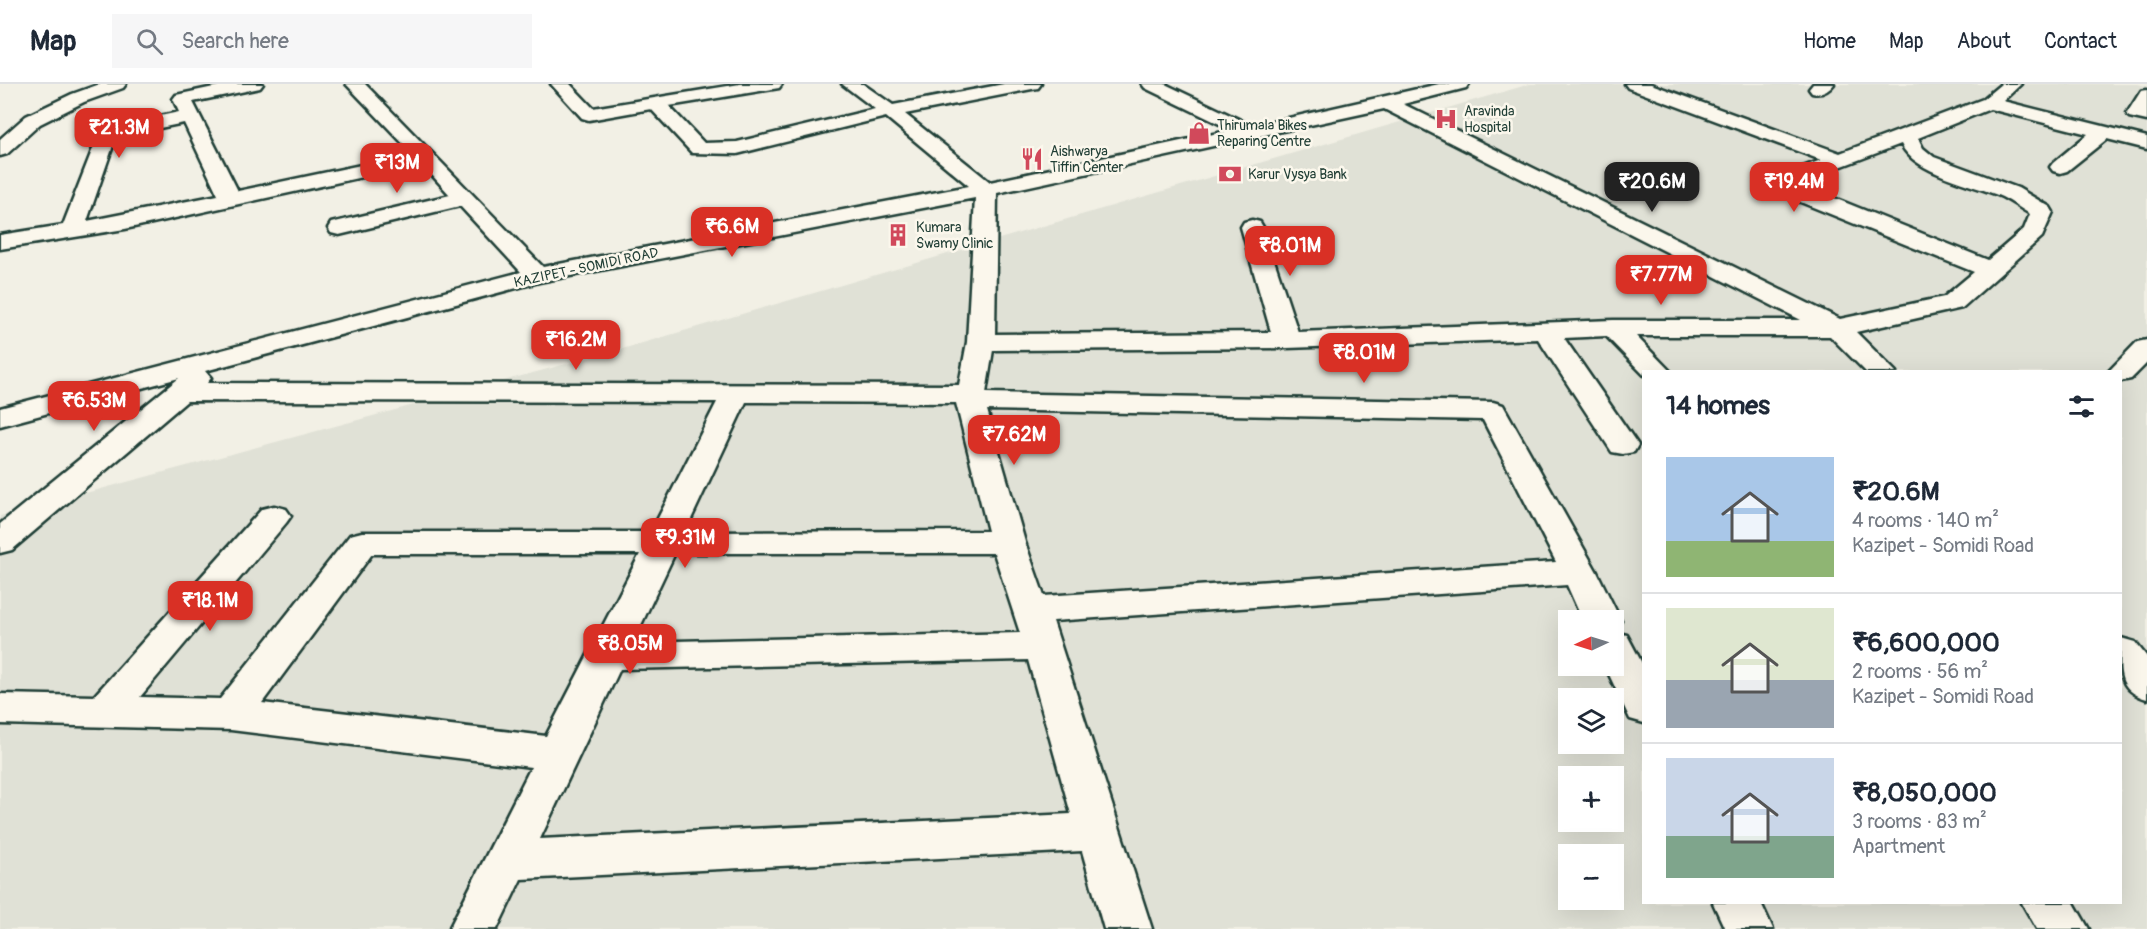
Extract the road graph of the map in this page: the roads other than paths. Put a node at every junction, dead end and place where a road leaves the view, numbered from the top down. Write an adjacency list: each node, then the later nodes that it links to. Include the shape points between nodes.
1 (117, 84): 19 (street)
2 (254, 84): 18 (street, via 182,99)
3 (355, 84): 26 (street)
4 (560, 84): 15 (street, via 589,114)
5 (772, 84): 15 (street)
6 (851, 84): 16 (street)
7 (1032, 84): 16 (street)
8 (1151, 84): 21 (street)
9 (1460, 84): 13 (street, KAZIPET - SOMIDI ROAD)
10 (1634, 84): 27 (street)
11 (2012, 84): 14 (street)
12 (2147, 95): 17 (street, via 2136,113)
13 (1386, 103): 21 (street, KAZIPET - SOMIDI ROAD); 40 (street)
14 (1989, 103): 22 (street); 23 (street)
15 (656, 104): 16 (street, via 699,149 709,150)
16 (890, 111): 29 (street)
17 (2147, 115)
18 (190, 116): 31 (street); 34 (street, via 115,131 106,137)
19 (33, 120): 20 (street); 25 (street)
20 (0, 124)
21 (1251, 132): 29 (street, KAZIPET - SOMIDI ROAD)
22 (2103, 132): 24 (street); 28 (street)
23 (1907, 135): 27 (street); 37 (street, via 1914,151 1928,161 2010,194 2042,212 2034,232)
24 (2147, 143)
25 (0, 150)
26 (427, 157): 30 (street); 31 (street)
27 (1837, 159): 37 (street, via 1783,184)
28 (2060, 167)
29 (986, 189): 38 (street, KAZIPET - SOMIDI ROAD); 43 (street)
30 (465, 198): 33 (street); 38 (street)
31 (231, 200): 34 (street)
32 (1252, 227): 42 (street)
33 (339, 228)
34 (72, 231): 35 (street)
35 (9, 241): 36 (street)
36 (0, 265)
37 (1992, 270): 40 (street, via 1953,303)
38 (537, 275): 44 (street, KAZIPET - SOMIDI ROAD)
39 (1613, 328): 40 (street); 41 (street); 45 (street)
40 (1837, 328): 46 (street)
41 (1546, 331): 42 (street); 51 (street)
42 (1287, 339): 43 (street)
43 (981, 342): 49 (street)
44 (218, 359): 47 (street); 50 (street, KAZIPET - SOMIDI ROAD)
45 (1656, 370)
46 (1880, 370)
47 (181, 392): 48 (street); 53 (street)
48 (735, 395): 49 (street); 54 (street)
49 (971, 398): 55 (street); 56 (street, via 1493,411)
50 (0, 417)
51 (1623, 445)
52 (274, 516): 64 (street)
53 (0, 542)
54 (663, 543): 55 (street); 60 (street); 65 (street, via 362,543)
55 (1008, 543): 57 (street)
56 (1579, 572): 57 (street); 58 (street)
57 (1031, 610): 59 (street)
58 (1597, 610)
59 (1043, 646): 60 (street); 67 (street)
60 (607, 656): 66 (street)
61 (1624, 666): 62 (street)
62 (1642, 704)
63 (0, 709): 64 (street)
64 (104, 712): 65 (street)
65 (231, 715): 66 (street)
66 (559, 754): 68 (street)
67 (1100, 831): 68 (street); 72 (street)
68 (506, 860): 71 (street)
69 (1737, 904): 73 (street)
70 (2047, 904): 74 (street)
71 (473, 929)
72 (1128, 929)
73 (1749, 929)
74 (2065, 929)

